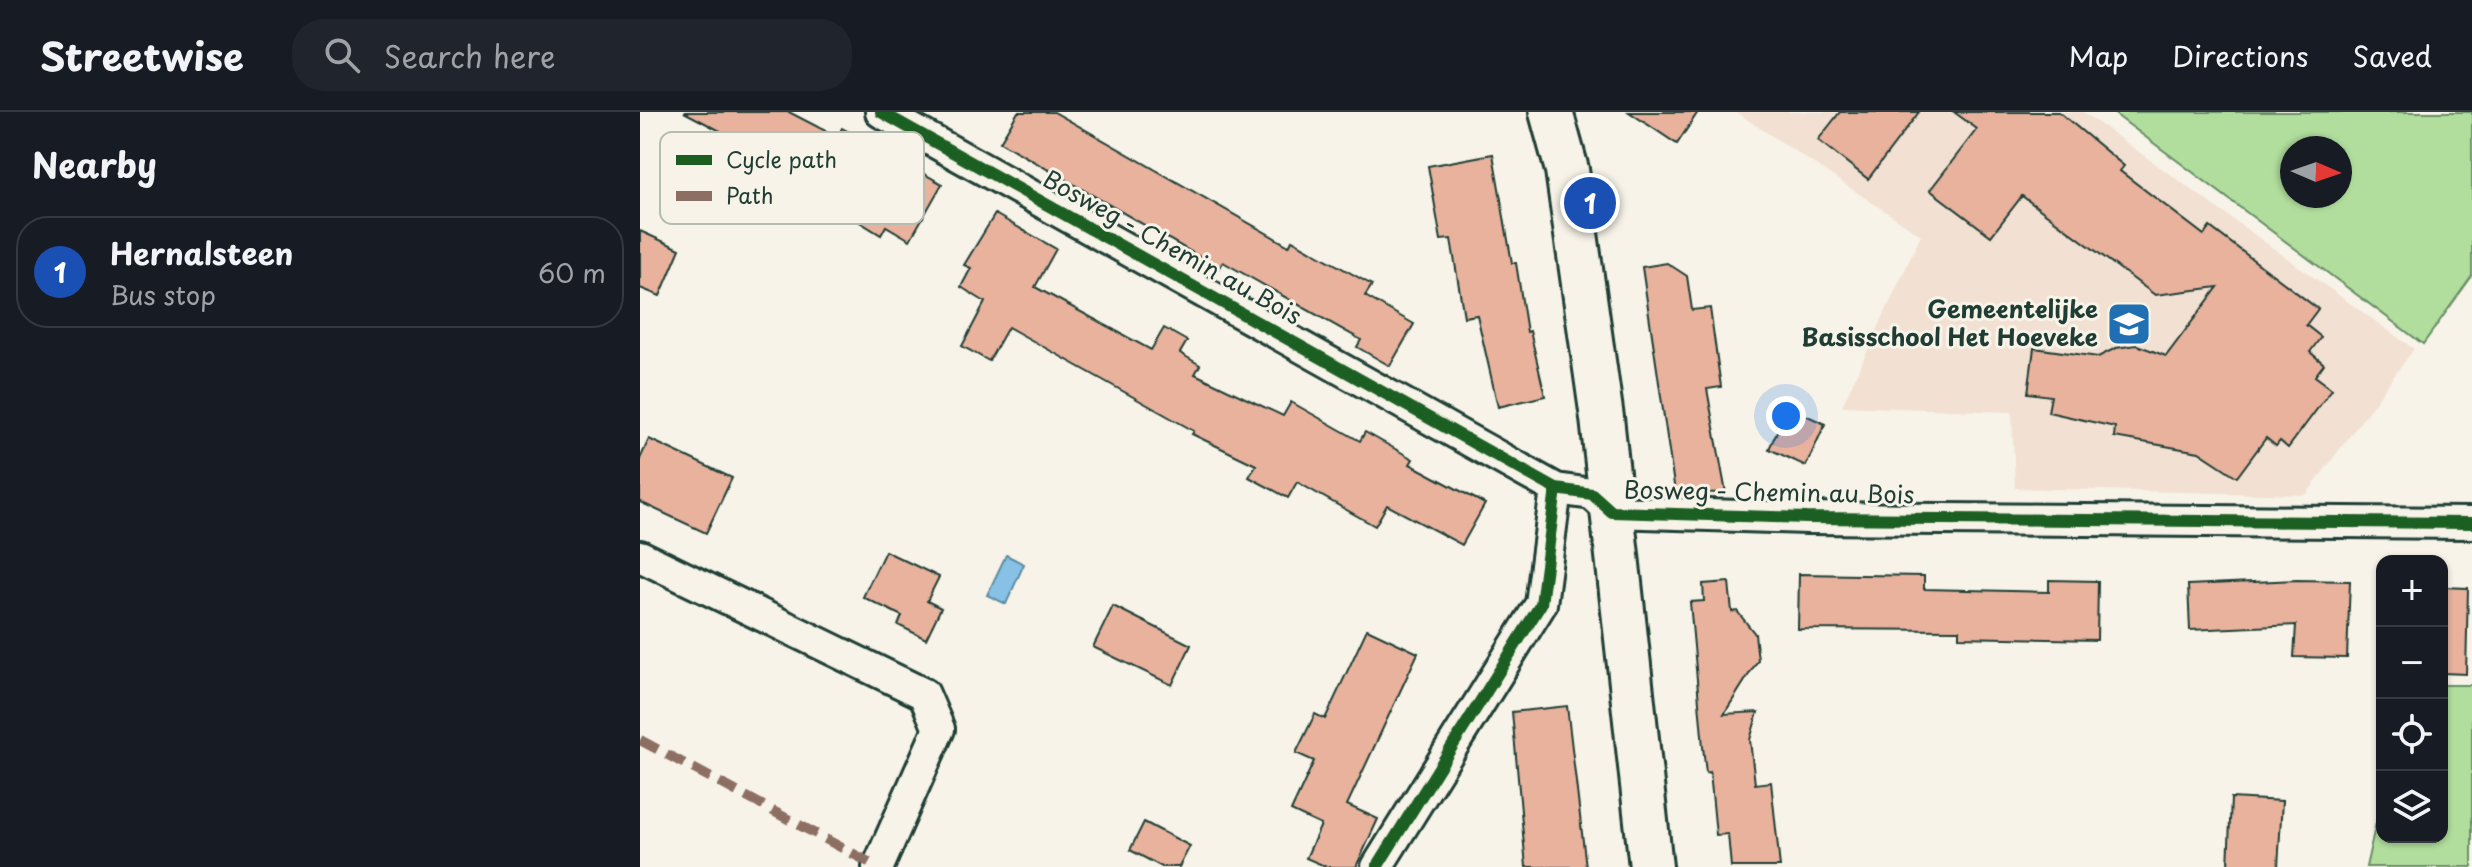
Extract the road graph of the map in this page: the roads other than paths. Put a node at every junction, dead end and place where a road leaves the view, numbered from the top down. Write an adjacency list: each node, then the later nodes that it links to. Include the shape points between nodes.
1 (881, 112): 3 (street, Bosweg - Chemin au Bois)
2 (1551, 112): 6 (street, via 1567,170)
3 (917, 132)
4 (924, 136): 5 (street, Bosweg - Chemin au Bois)
5 (1556, 489): 6 (street, Bosweg - Chemin au Bois, via 1592,494); 10 (street, via 1541,604)
6 (1612, 512): 7 (street, Bosweg - Chemin au Bois); 11 (street)
7 (2472, 523)
8 (640, 556): 9 (street, via 924,694 939,729)
9 (878, 867)
10 (1377, 867)
11 (1651, 867)

